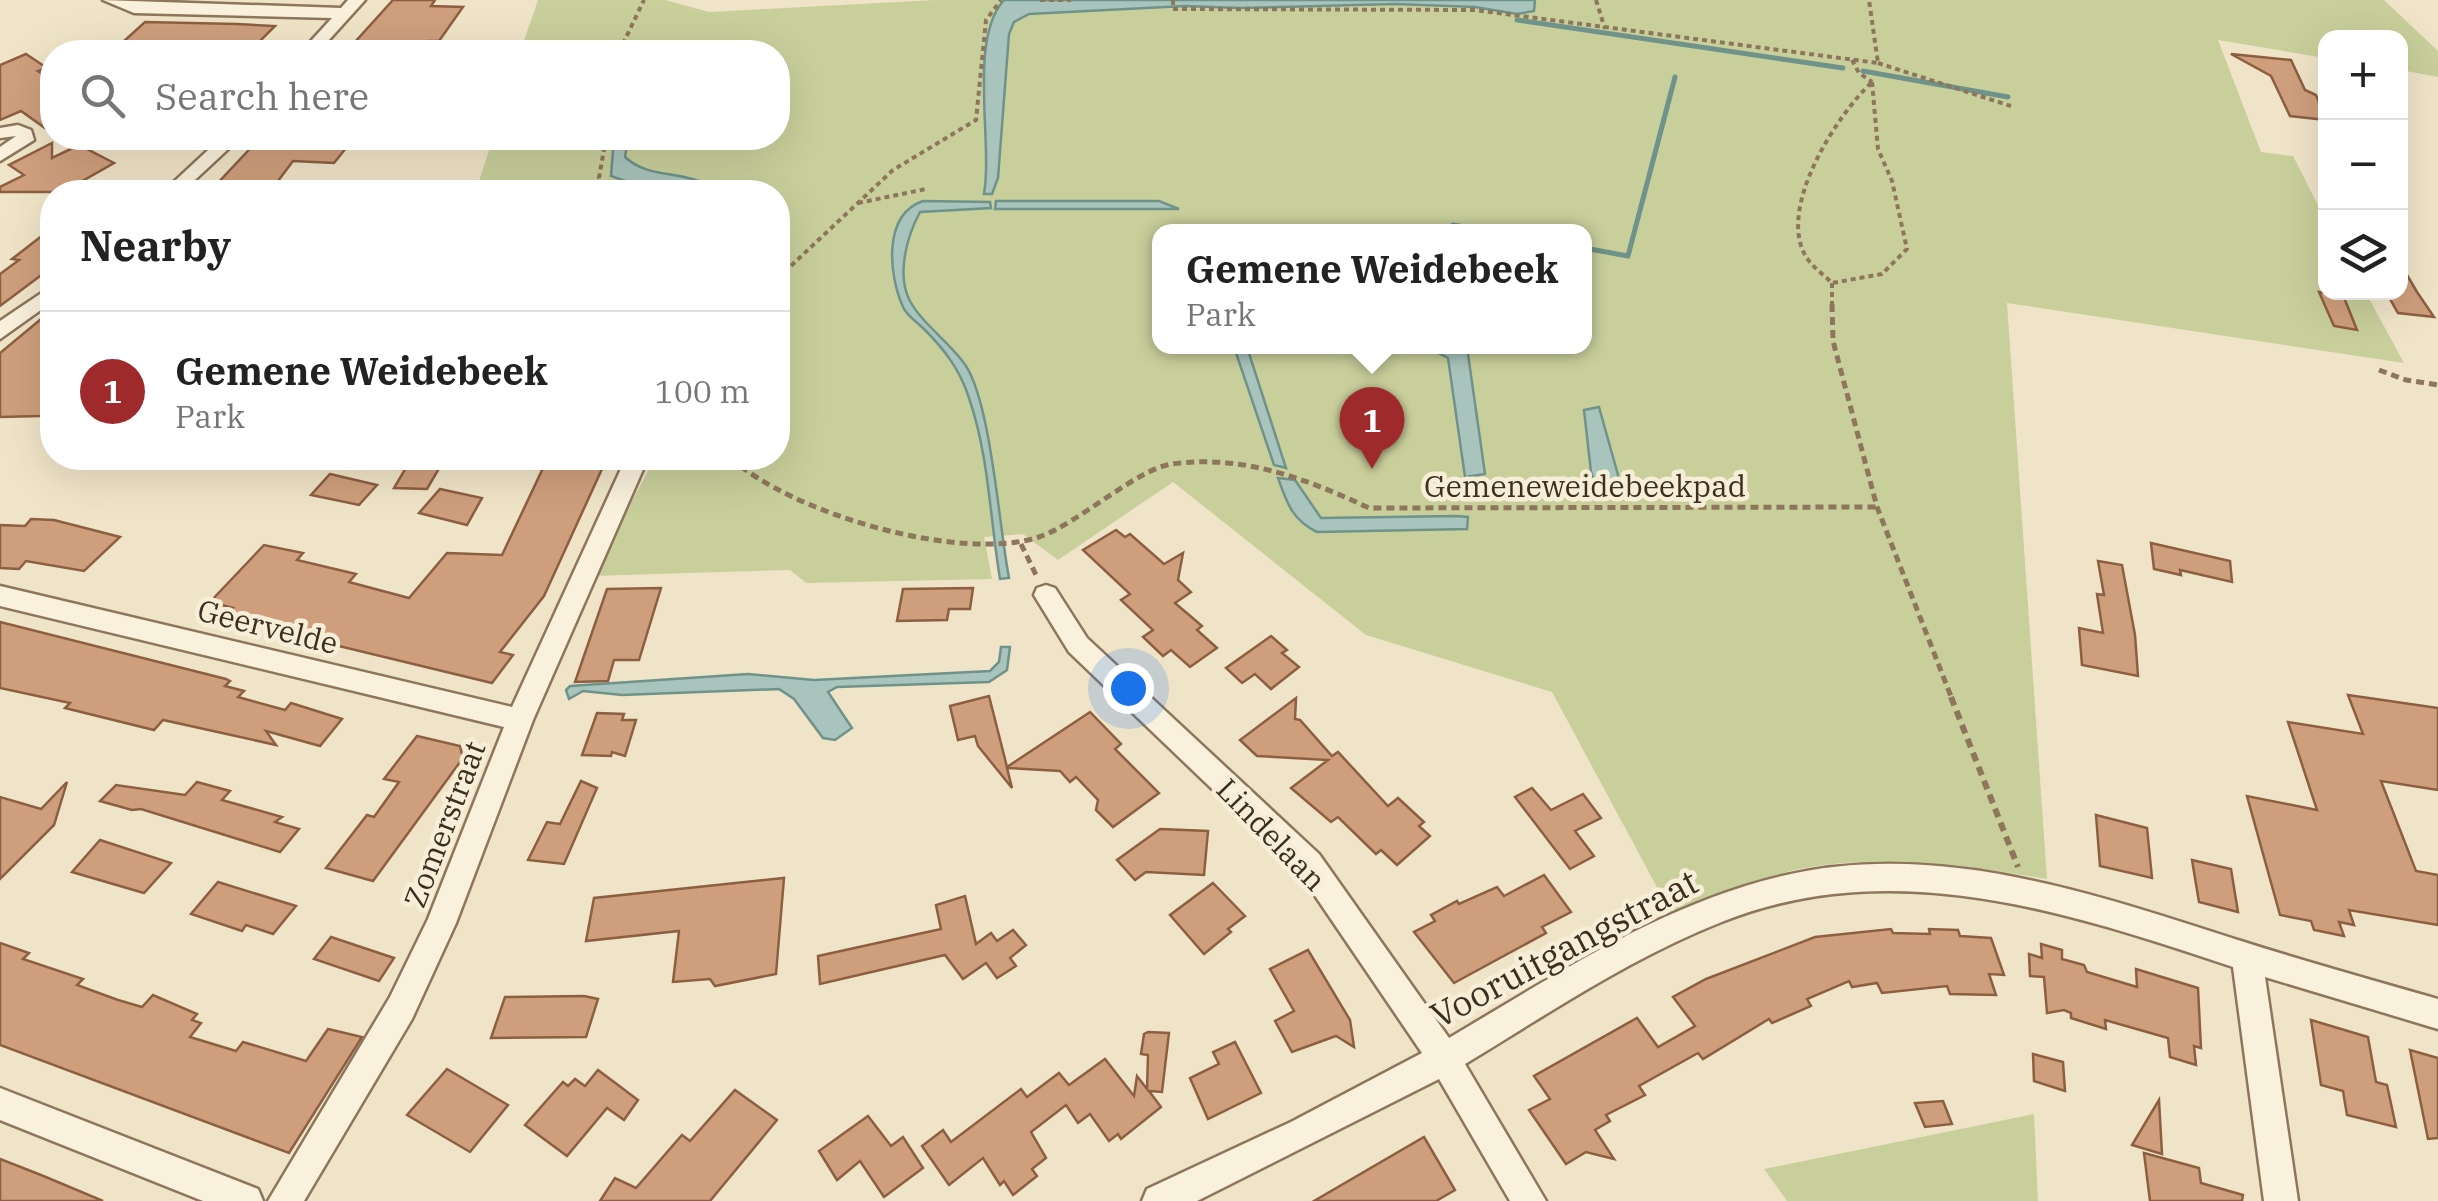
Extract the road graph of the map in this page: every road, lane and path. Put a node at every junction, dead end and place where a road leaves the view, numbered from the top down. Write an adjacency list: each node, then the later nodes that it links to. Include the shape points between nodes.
1 (644, 0): 12 (path)
2 (1002, 0): 24 (path, via 986,20 976,120 893,170)
3 (1040, 0): 4 (path)
4 (1071, 0)
5 (1173, 0): 10 (path, via 1173,10 1475,10)
6 (1596, 0): 10 (path)
7 (1868, 0): 14 (path)
8 (120, 2): 9 (street)
9 (351, 6): 11 (street)
10 (1605, 29): 13 (path)
11 (320, 40)
12 (624, 40)
13 (1852, 60): 14 (path); 15 (path)
14 (1878, 63): 16 (path)
15 (1872, 82): 26 (path, via 1850,101 1807,179 1804,252); 26 (path, via 1878,149 1907,249 1875,278)
16 (2011, 106)
17 (0, 133): 20 (street, via 18,130 25,140)
18 (217, 150): 21 (street)
19 (604, 150): 22 (path)
20 (0, 155)
21 (185, 180)
22 (601, 180)
23 (926, 189): 24 (path)
24 (855, 204): 25 (path)
25 (790, 266)
26 (1832, 283): 33 (path, via 1834,341)
27 (40, 301): 28 (street)
28 (0, 332)
29 (2379, 370): 30 (path)
30 (2438, 385)
31 (632, 470): 37 (street, Zomerstraat)
32 (744, 470): 34 (path, via 831,514 896,531)
33 (1878, 508): 34 (path, Gemeneweidebeekpad, via 1369,508 1304,478 1239,464 1168,464); 38 (path)
34 (1021, 544): 35 (path)
35 (1046, 594): 41 (street, Lindelaan, via 1078,646 1309,863)
36 (0, 596): 37 (street, Geervelde)
37 (520, 720): 44 (street, Zomerstraat, via 401,1008)
38 (2028, 893): 39 (street, Vooruitgangstraat); 41 (street, Vooruitgangstraat, via 1862,876 1763,895 1662,934)
39 (2248, 958): 40 (street, Vooruitgangstraat); 47 (street)
40 (2438, 1014)
41 (1444, 1058): 45 (street, Vooruitgangstraat); 46 (street, Lindelaan)
42 (0, 1104): 43 (street)
43 (246, 1201)
44 (285, 1201)
45 (1159, 1201)
46 (1529, 1201)
47 (2282, 1201)

